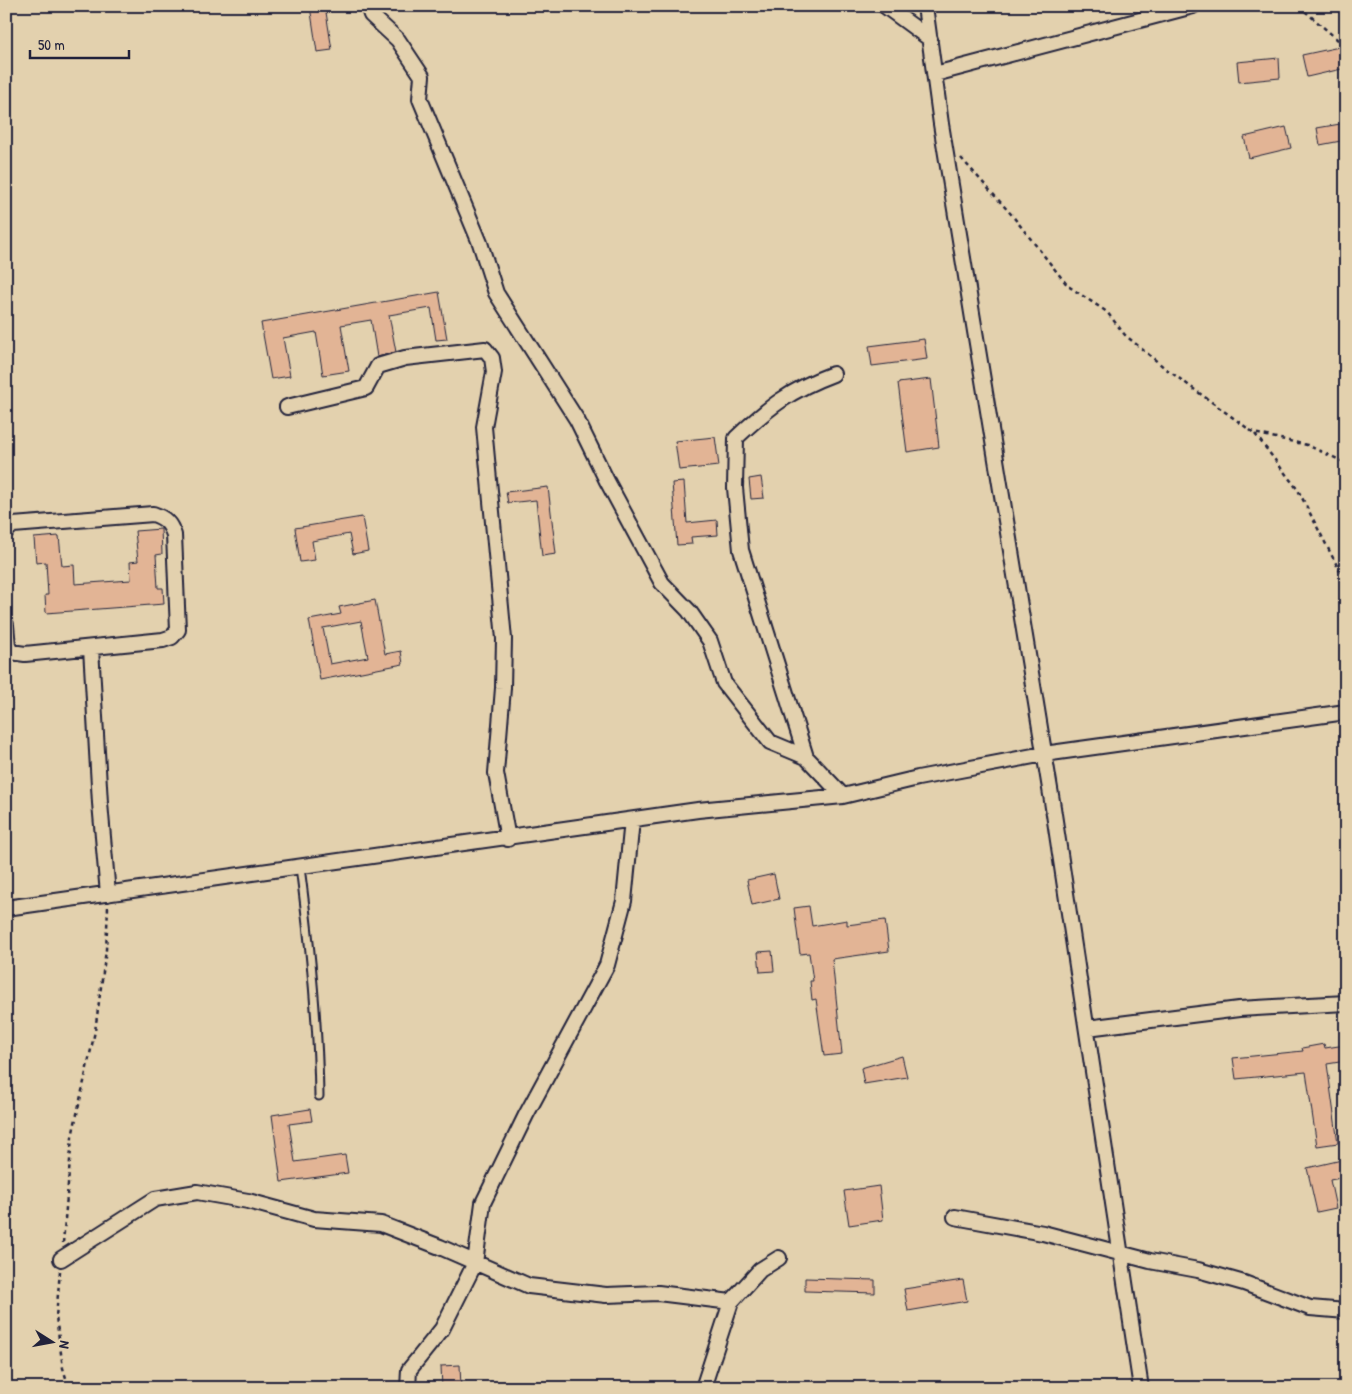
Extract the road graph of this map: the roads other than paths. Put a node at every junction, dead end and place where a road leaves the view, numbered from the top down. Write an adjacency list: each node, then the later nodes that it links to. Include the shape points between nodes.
1 (368, 6): 14 (street, via 372,16 398,40 422,76 420,99 480,243 496,293 577,420 662,583 689,611 710,641 724,683 770,742)
2 (885, 6): 5 (street)
3 (926, 6): 5 (street)
4 (1193, 6): 6 (street)
5 (930, 39): 6 (street)
6 (935, 74): 13 (street)
7 (833, 374): 14 (street, via 804,385 769,408 736,438 735,488 741,550)
8 (287, 407): 17 (street, via 366,388 378,366 405,358 485,349 492,358 494,372 484,427 504,639 504,688 496,773)
9 (6, 531): 11 (street, via 13,525 153,514 170,524 174,535 178,630 163,640)
10 (6, 625): 11 (street, via 11,652 51,653)
11 (91, 648): 19 (street)
12 (1346, 712): 13 (street)
13 (1044, 754): 15 (street); 22 (street)
14 (806, 757): 15 (street)
15 (843, 796): 16 (street)
16 (632, 820): 17 (street); 28 (street, via 624,901 607,965 483,1202)
17 (508, 839): 18 (street)
18 (300, 867): 19 (street); 23 (lane, via 315,995)
19 (108, 894): 20 (street)
20 (6, 908)
21 (1346, 1003): 22 (street, via 1239,1009)
22 (1087, 1028): 25 (street)
23 (319, 1096)
24 (955, 1217): 25 (street, via 1043,1233)
25 (1121, 1253): 30 (street, via 1244,1282 1310,1308); 33 (street)
26 (779, 1258): 29 (street, via 760,1270)
27 (61, 1260): 28 (street, via 155,1199 197,1192 248,1201 314,1219 382,1224)
28 (476, 1263): 29 (street, via 529,1286 606,1295 658,1293); 31 (street, via 442,1329 410,1370)
29 (731, 1302): 32 (street)
30 (1346, 1311)
31 (408, 1388)
32 (703, 1388)
33 (1142, 1388)

